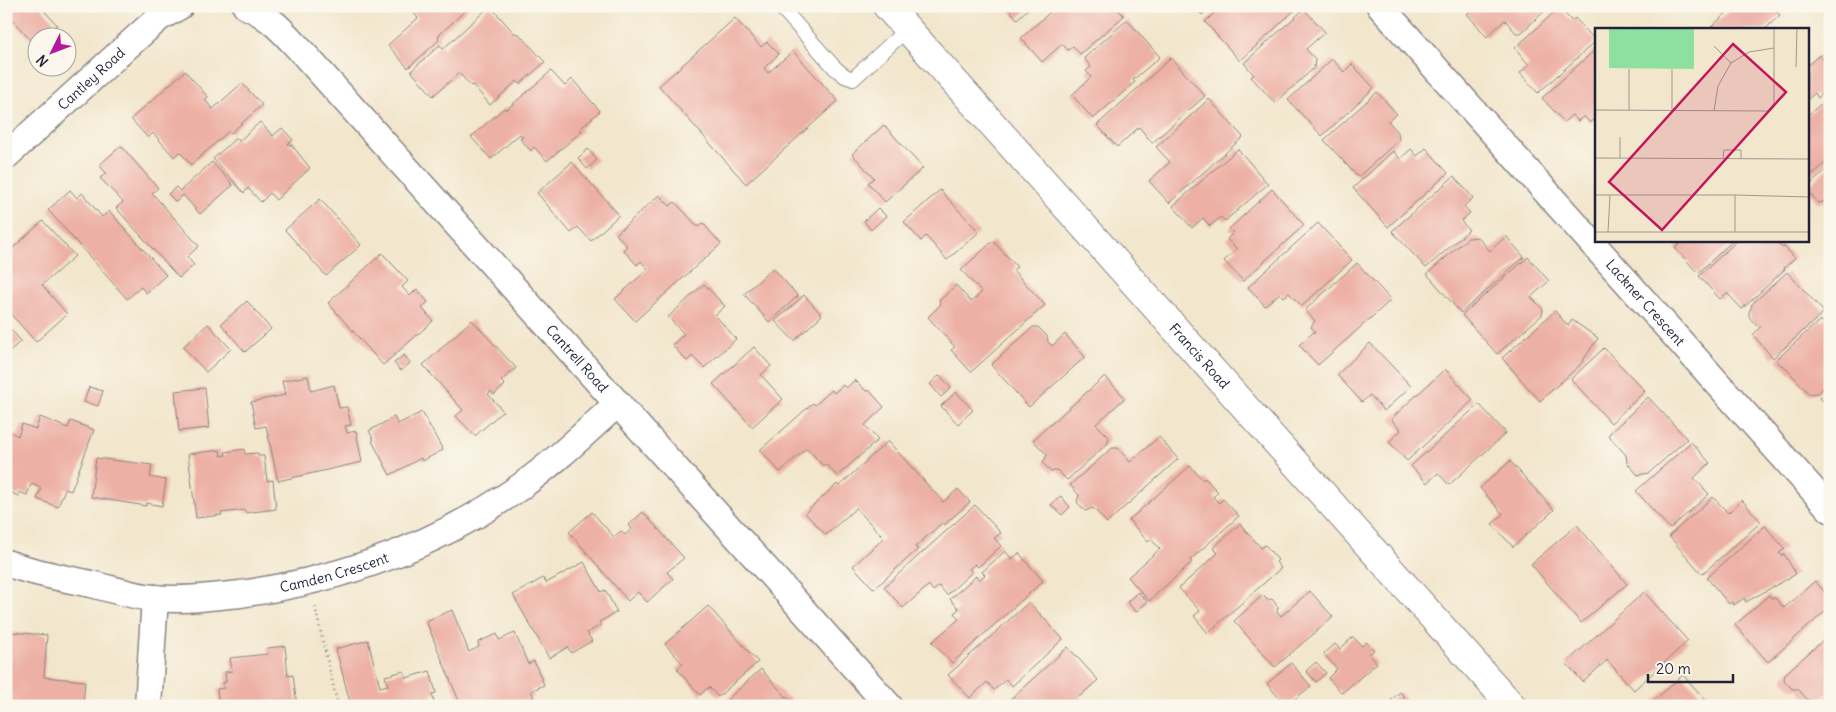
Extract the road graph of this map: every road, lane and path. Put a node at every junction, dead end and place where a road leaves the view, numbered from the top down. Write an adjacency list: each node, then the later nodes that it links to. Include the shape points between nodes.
1 (180, 6): 7 (street, Cantley Road, via 159,18)
2 (780, 6): 6 (lane, via 836,68 853,79)
3 (887, 6): 6 (street, Francis Road)
4 (1380, 6): 9 (street, Lackner Crescent)
5 (254, 10): 8 (street, Cantrell Road, via 274,22 303,53)
6 (907, 29): 16 (street, Francis Road)
7 (6, 156)
8 (618, 403): 11 (street, Camden Crescent, via 533,477 469,519 384,560); 15 (street, Cantrell Road)
9 (1830, 509)
10 (6, 563): 12 (street, Camden Crescent)
11 (309, 582): 12 (street, Camden Crescent, via 207,598); 14 (path)
12 (155, 598): 13 (street)
13 (148, 706)
14 (338, 706)
15 (889, 706)
16 (1512, 706)

